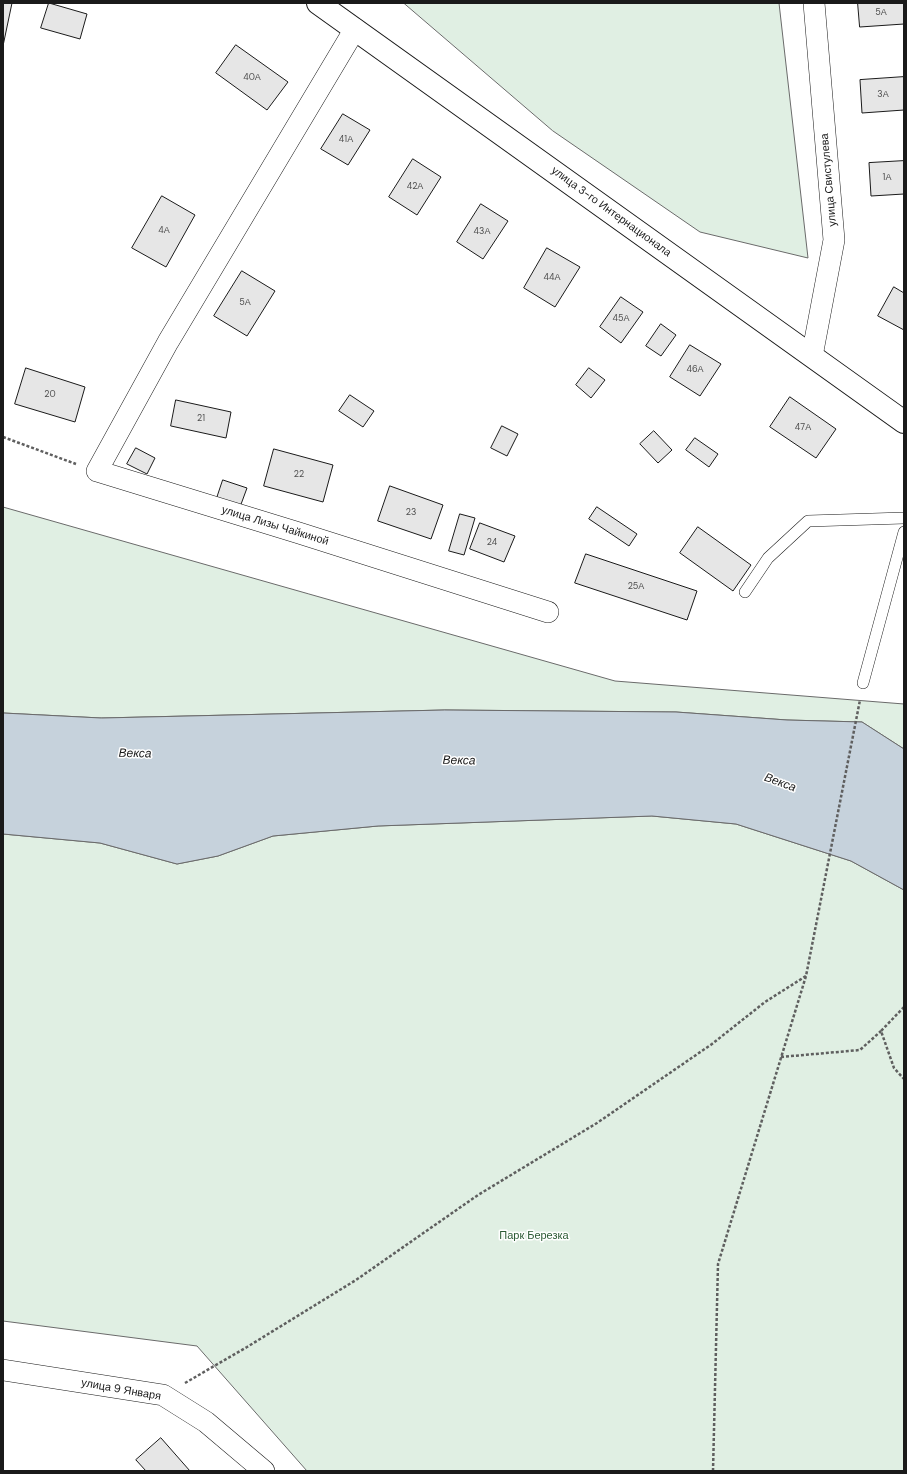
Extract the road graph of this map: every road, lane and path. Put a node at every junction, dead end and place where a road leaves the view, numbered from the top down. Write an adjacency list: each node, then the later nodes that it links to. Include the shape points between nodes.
1 (318, 3): 3 (main road, улица 3-го Интернационала)
2 (814, 3): 4 (street, улица Свистулева, via 834,240)
3 (355, 29): 4 (main road, улица 3-го Интернационала); 7 (street, via 168,342)
4 (812, 356): 5 (main road, улица 3-го Интернационала)
5 (904, 422)
6 (3, 437): 7 (path)
7 (97, 471): 11 (street, улица Лизы Чайкиной)
8 (904, 518): 10 (lane, via 808,521 768,558)
9 (904, 532): 12 (lane)
10 (745, 592)
11 (548, 612)
12 (863, 683): 13 (path)
13 (806, 976): 16 (path); 19 (path, via 765,1002 712,1044 597,1123 478,1195 356,1280)
14 (904, 1007): 15 (path)
15 (881, 1031): 16 (path, via 860,1050); 17 (path, via 894,1068)
16 (781, 1057): 21 (path, via 718,1264)
17 (904, 1079)
18 (3, 1370): 19 (street, улица 9 Января)
19 (163, 1395): 20 (street, улица 9 Января, via 206,1422)
20 (264, 1471)
21 (713, 1471)

